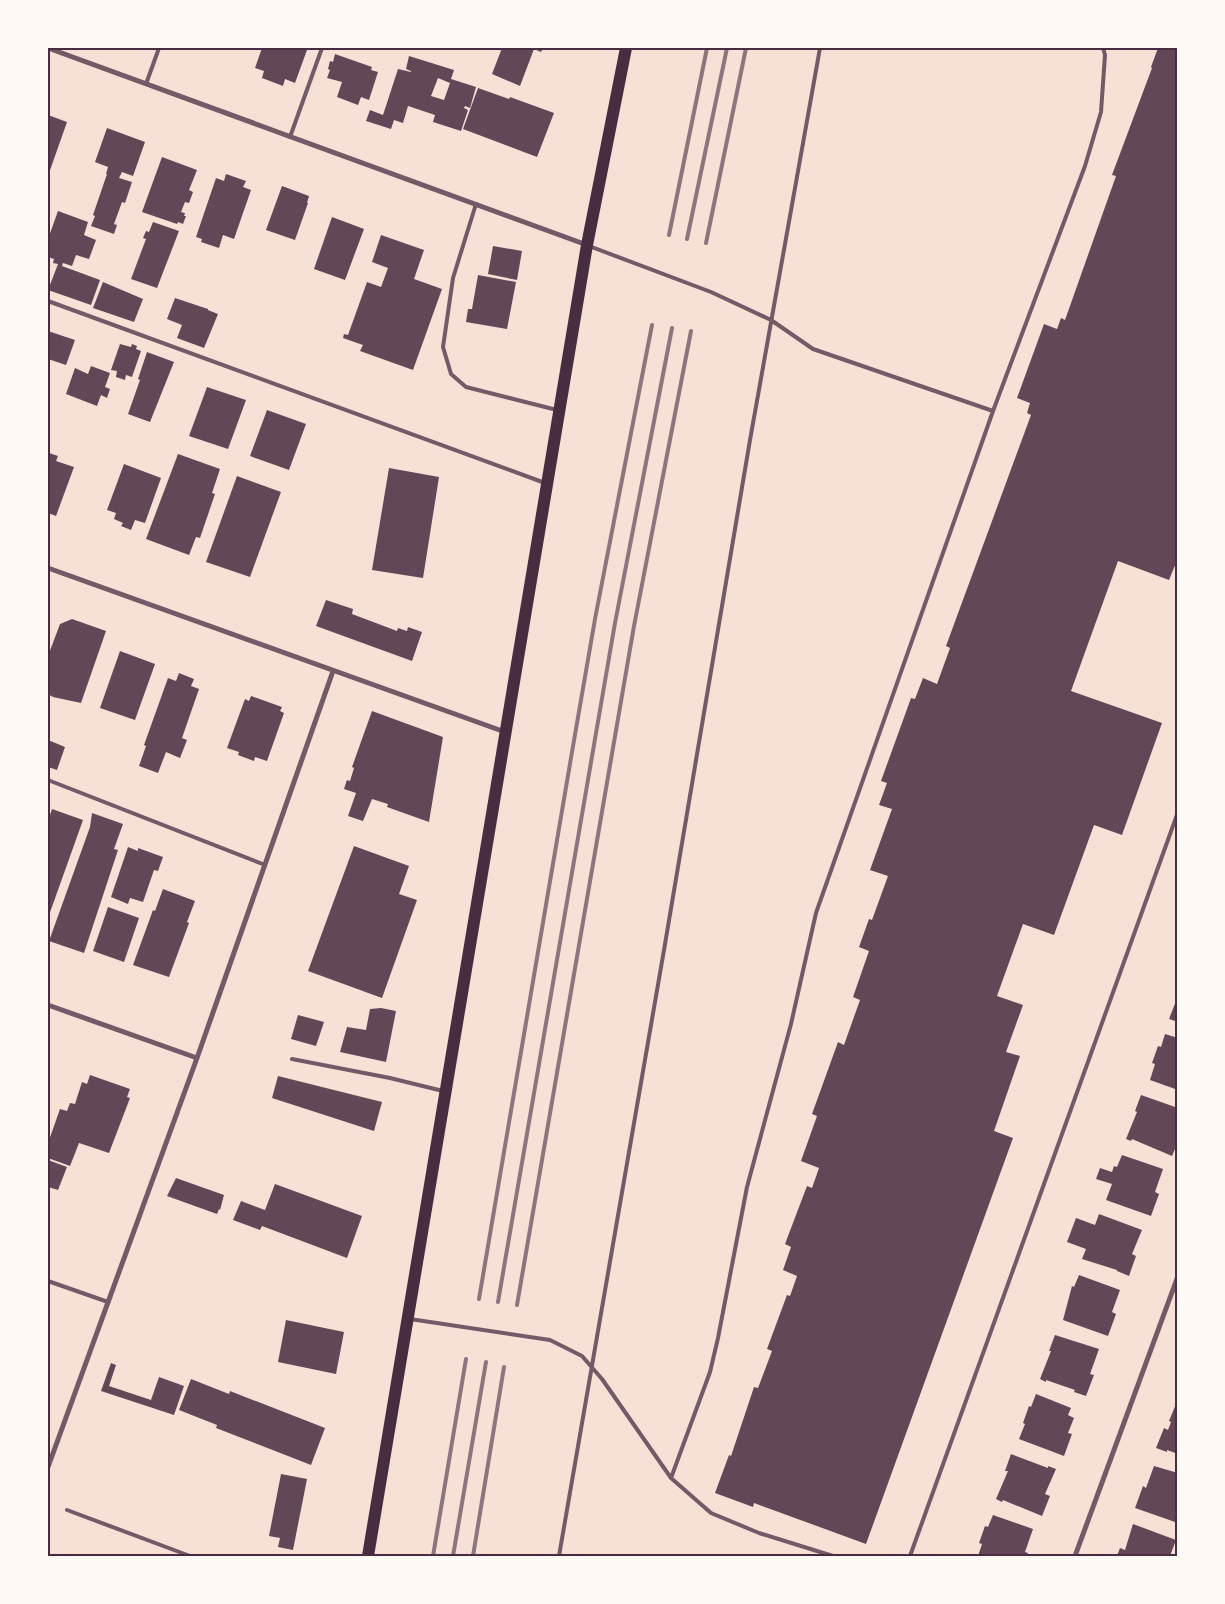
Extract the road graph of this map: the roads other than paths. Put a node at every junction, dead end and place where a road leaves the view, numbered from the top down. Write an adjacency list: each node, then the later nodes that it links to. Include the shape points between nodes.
1 (48, 48): 7 (street)
2 (158, 48): 7 (lane)
3 (322, 48): 8 (lane)
4 (626, 48): 10 (main road)
5 (820, 48): 12 (lane)
6 (1103, 48): 14 (lane, via 1101,112 1085,166)
7 (146, 84): 8 (street)
8 (290, 137): 9 (street)
9 (476, 204): 10 (street); 13 (lane, via 453,278 443,347 450,374 466,387)
10 (587, 245): 12 (lane, via 711,292); 13 (main road)
11 (48, 301): 15 (lane)
12 (771, 320): 14 (lane, via 813,349); 30 (lane)
13 (559, 410): 15 (main road)
14 (992, 411): 32 (lane, via 816,912 792,1024 747,1187 710,1372)
15 (547, 484): 18 (main road)
16 (48, 568): 17 (street)
17 (333, 672): 18 (street); 21 (street)
18 (505, 732): 25 (main road)
19 (48, 780): 21 (lane)
20 (1178, 812): 38 (lane)
21 (265, 866): 23 (street)
22 (48, 1005): 23 (street)
23 (197, 1058): 28 (street)
24 (292, 1060): 25 (lane)
25 (446, 1091): 29 (main road)
26 (1178, 1276): 39 (street)
27 (48, 1281): 28 (lane)
28 (108, 1302): 31 (street)
29 (408, 1318): 30 (lane, via 550,1340 582,1356); 35 (main road)
30 (591, 1366): 32 (lane); 36 (lane)
31 (48, 1466)
32 (671, 1478): 37 (lane, via 712,1513 759,1533)
33 (67, 1510): 34 (lane)
34 (190, 1556)
35 (368, 1556)
36 (559, 1556)
37 (833, 1556)
38 (910, 1556)
39 (1075, 1556)

